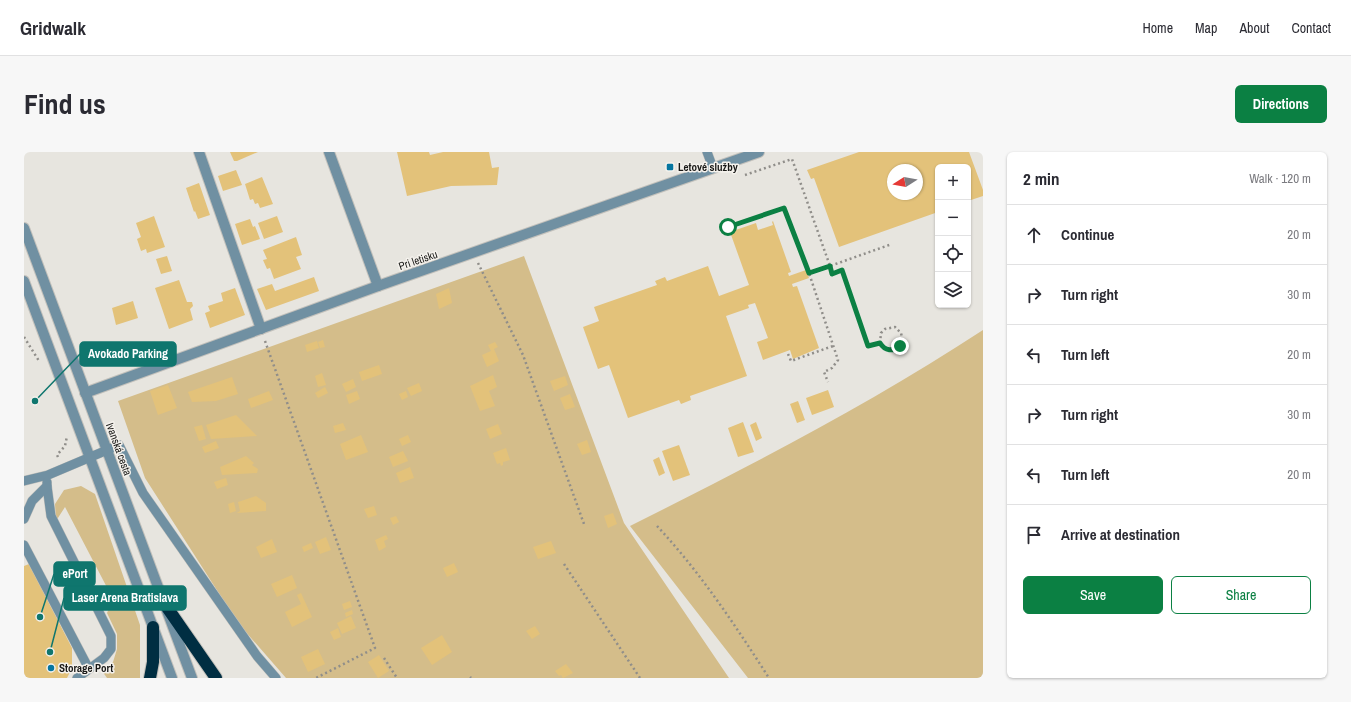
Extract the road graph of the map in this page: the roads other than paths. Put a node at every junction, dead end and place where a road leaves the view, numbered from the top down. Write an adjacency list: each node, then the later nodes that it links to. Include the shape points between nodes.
1 (199, 152): 9 (street)
2 (328, 152): 8 (street)
3 (707, 152): 5 (lane)
4 (759, 152): 5 (street, Pri letisku)
5 (713, 168): 8 (street, Pri letisku)
6 (24, 228): 10 (street, Ivanská cesta)
7 (24, 281): 12 (street)
8 (378, 286): 9 (street, Pri letisku)
9 (261, 329): 10 (street, Pri letisku)
10 (85, 393): 11 (street, Ivanská cesta)
11 (106, 450): 12 (lane); 18 (street, Ivanská cesta); 26 (lane, via 119,445 143,493 257,656)
12 (90, 457): 13 (lane); 19 (street)
13 (48, 475): 14 (lane); 15 (lane)
14 (24, 481)
15 (47, 486): 16 (lane, via 32,501); 20 (lane, via 51,516 111,636 111,649)
16 (24, 519)
17 (24, 545): 20 (lane)
18 (162, 600): 24 (street, Ivanská cesta); 25 (highway)
19 (153, 627): 22 (highway, via 153,662); 23 (street)
20 (89, 669): 21 (lane)
21 (77, 678)
22 (150, 678)
23 (172, 678)
24 (192, 678)
25 (216, 678)
26 (276, 678)

